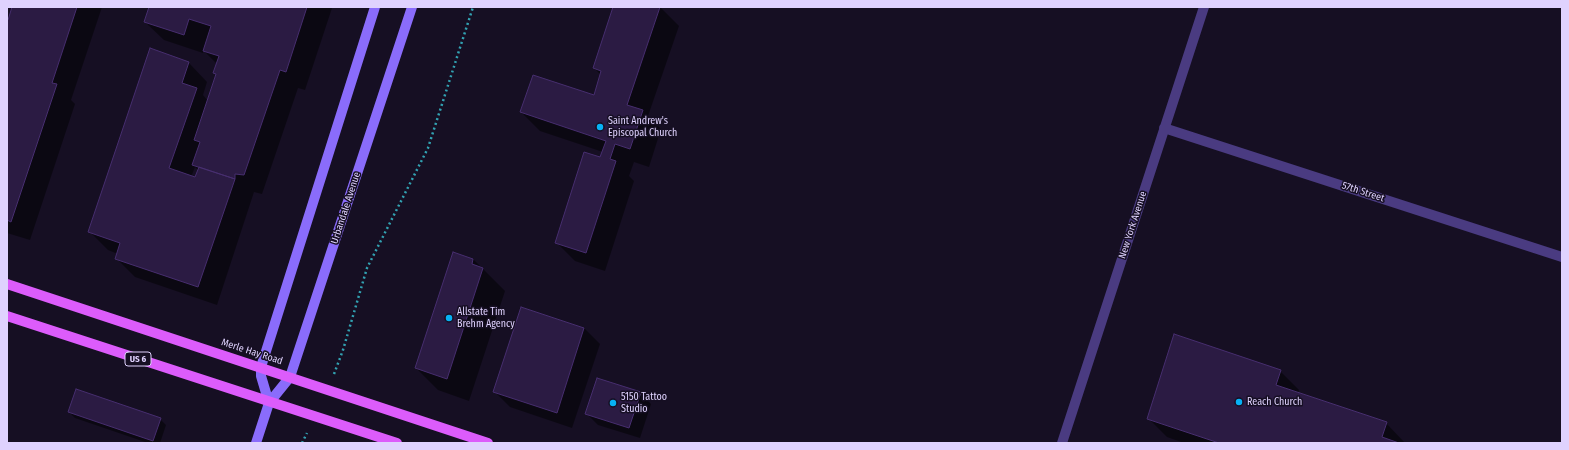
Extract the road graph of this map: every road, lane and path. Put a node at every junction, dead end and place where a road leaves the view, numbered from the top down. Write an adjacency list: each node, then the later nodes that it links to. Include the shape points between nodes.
1 (375, 7): 9 (street)
2 (412, 7): 11 (street, Urbandale Avenue)
3 (473, 7): 10 (path, via 428,148 367,268)
4 (1204, 7): 5 (street, New York Avenue)
5 (1164, 128): 6 (street, 57th Street); 16 (street, New York Avenue)
6 (1562, 257)
7 (7, 284): 9 (main road, Merle Hay Road)
8 (7, 316): 12 (main road, US 6)
9 (261, 367): 11 (main road, Merle Hay Road); 12 (street)
10 (336, 368)
11 (290, 377): 12 (street, Urbandale Avenue); 15 (main road, Merle Hay Road)
12 (269, 403): 13 (street, Urbandale Avenue); 14 (main road, US 6)
13 (256, 443)
14 (397, 443)
15 (488, 443)
16 (1062, 443)

